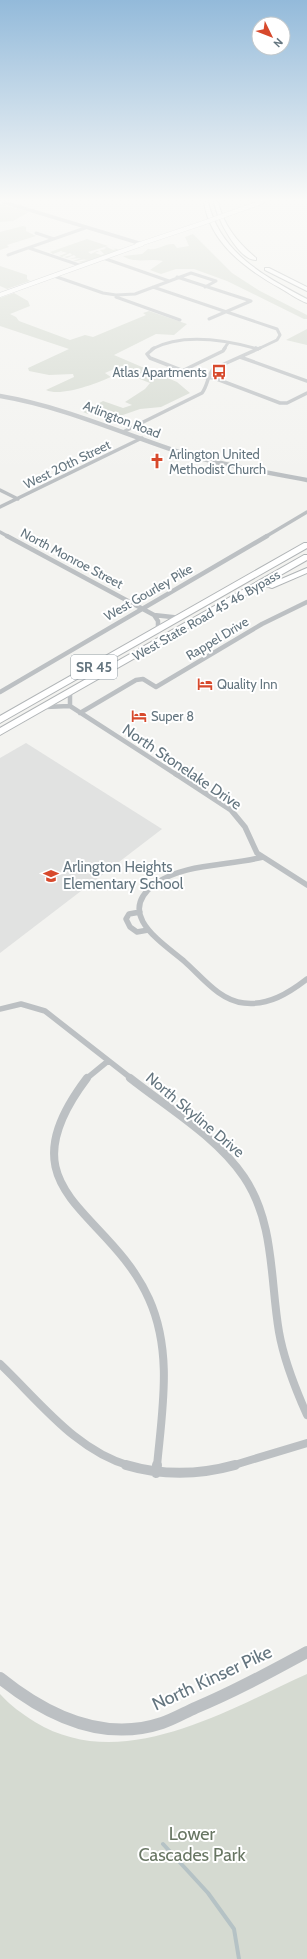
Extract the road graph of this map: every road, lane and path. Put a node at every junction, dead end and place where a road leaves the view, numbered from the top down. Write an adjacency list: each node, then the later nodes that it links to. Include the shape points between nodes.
1 (106, 293): 6 (street)
2 (136, 293): 6 (street)
3 (172, 293): 8 (street)
4 (226, 293): 8 (street, via 250,302)
5 (294, 293): 7 (highway)
6 (116, 295): 10 (street, via 118,298)
7 (306, 300)
8 (226, 312): 9 (street); 12 (street, via 277,329 280,338)
9 (209, 319)
10 (180, 320)
11 (228, 343): 12 (street); 14 (street, via 224,350); 14 (street, via 169,341 147,352 150,358)
12 (258, 349): 13 (street)
13 (240, 357): 15 (street, via 213,369); 16 (street)
14 (182, 370): 15 (street)
15 (207, 378): 17 (street, via 214,378 283,404); 19 (street, via 207,386 202,394)
16 (307, 381)
17 (307, 393)
18 (0, 396): 19 (street, Arlington Road, via 64,409)
19 (125, 431): 20 (street, Arlington Road)
20 (142, 438): 21 (street, Arlington Road, via 199,457); 23 (street, West 20th Street)
21 (307, 480)
22 (0, 490): 23 (street)
23 (18, 499): 24 (street, West 20th Street)
24 (0, 508)
25 (307, 512): 32 (street, West Gourley Pike)
26 (0, 532): 32 (street, North Monroe Street)
27 (307, 545): 34 (highway, West State Road 45 46 Bypass / SR 45)
28 (307, 556): 30 (highway, West State Road 45 46 Bypass / SR 45)
29 (307, 570): 30 (highway, via 247,597)
30 (229, 601): 37 (highway, West State Road 45 46 Bypass / SR 45)
31 (307, 602): 42 (street, Rappel Drive, via 262,624 156,687 140,679 134,681)
32 (143, 607): 33 (street, North Monroe Street); 38 (street, West Gourley Pike)
33 (154, 615): 34 (street, North Monroe Street); 35 (street, via 158,621)
34 (181, 618): 35 (highway, West State Road 45 46 Bypass / SR 45)
35 (158, 631): 36 (highway, West State Road 45 46 Bypass / SR 45)
36 (125, 650): 37 (highway); 43 (highway, West State Road 45 46 Bypass / SR 45)
37 (121, 664): 39 (highway, West State Road 45 46 Bypass / SR 45)
38 (0, 692)
39 (70, 693): 40 (street); 41 (highway, West State Road 45 46 Bypass / SR 45)
40 (70, 706): 41 (street); 42 (street, North Stonelake Drive)
41 (45, 707): 44 (highway, West State Road 45 46 Bypass / SR 45)
42 (80, 713): 45 (street, North Stonelake Drive, via 231,810 239,818 257,853)
43 (0, 720)
44 (0, 732)
45 (263, 858): 46 (street, North Stonelake Drive); 47 (street, via 166,876 148,889 142,898)
46 (307, 885)
47 (140, 912): 48 (street); 48 (street, via 129,914 126,919 130,927 138,932)
48 (148, 930): 49 (street, via 231,1001 246,1005 266,1002 288,994)
49 (307, 979)
50 (0, 1009): 51 (street, North Skyline Drive, via 21,1004 45,1011)
51 (108, 1061): 52 (street); 55 (street, North Skyline Drive, via 219,1149 241,1171 249,1184 258,1202 267,1235 283,1351)
52 (65, 1099)
53 (91, 1234): 57 (street, via 134,1274 149,1298 160,1328 164,1356)
54 (0, 1364): 57 (street, via 93,1450 117,1464)
55 (307, 1415)
56 (307, 1443): 57 (street, via 215,1470 174,1475)
57 (156, 1473)
58 (307, 1652): 59 (street, North Kinser Pike, via 229,1694 162,1723 138,1728 116,1729 66,1721 27,1700)
59 (0, 1678)

